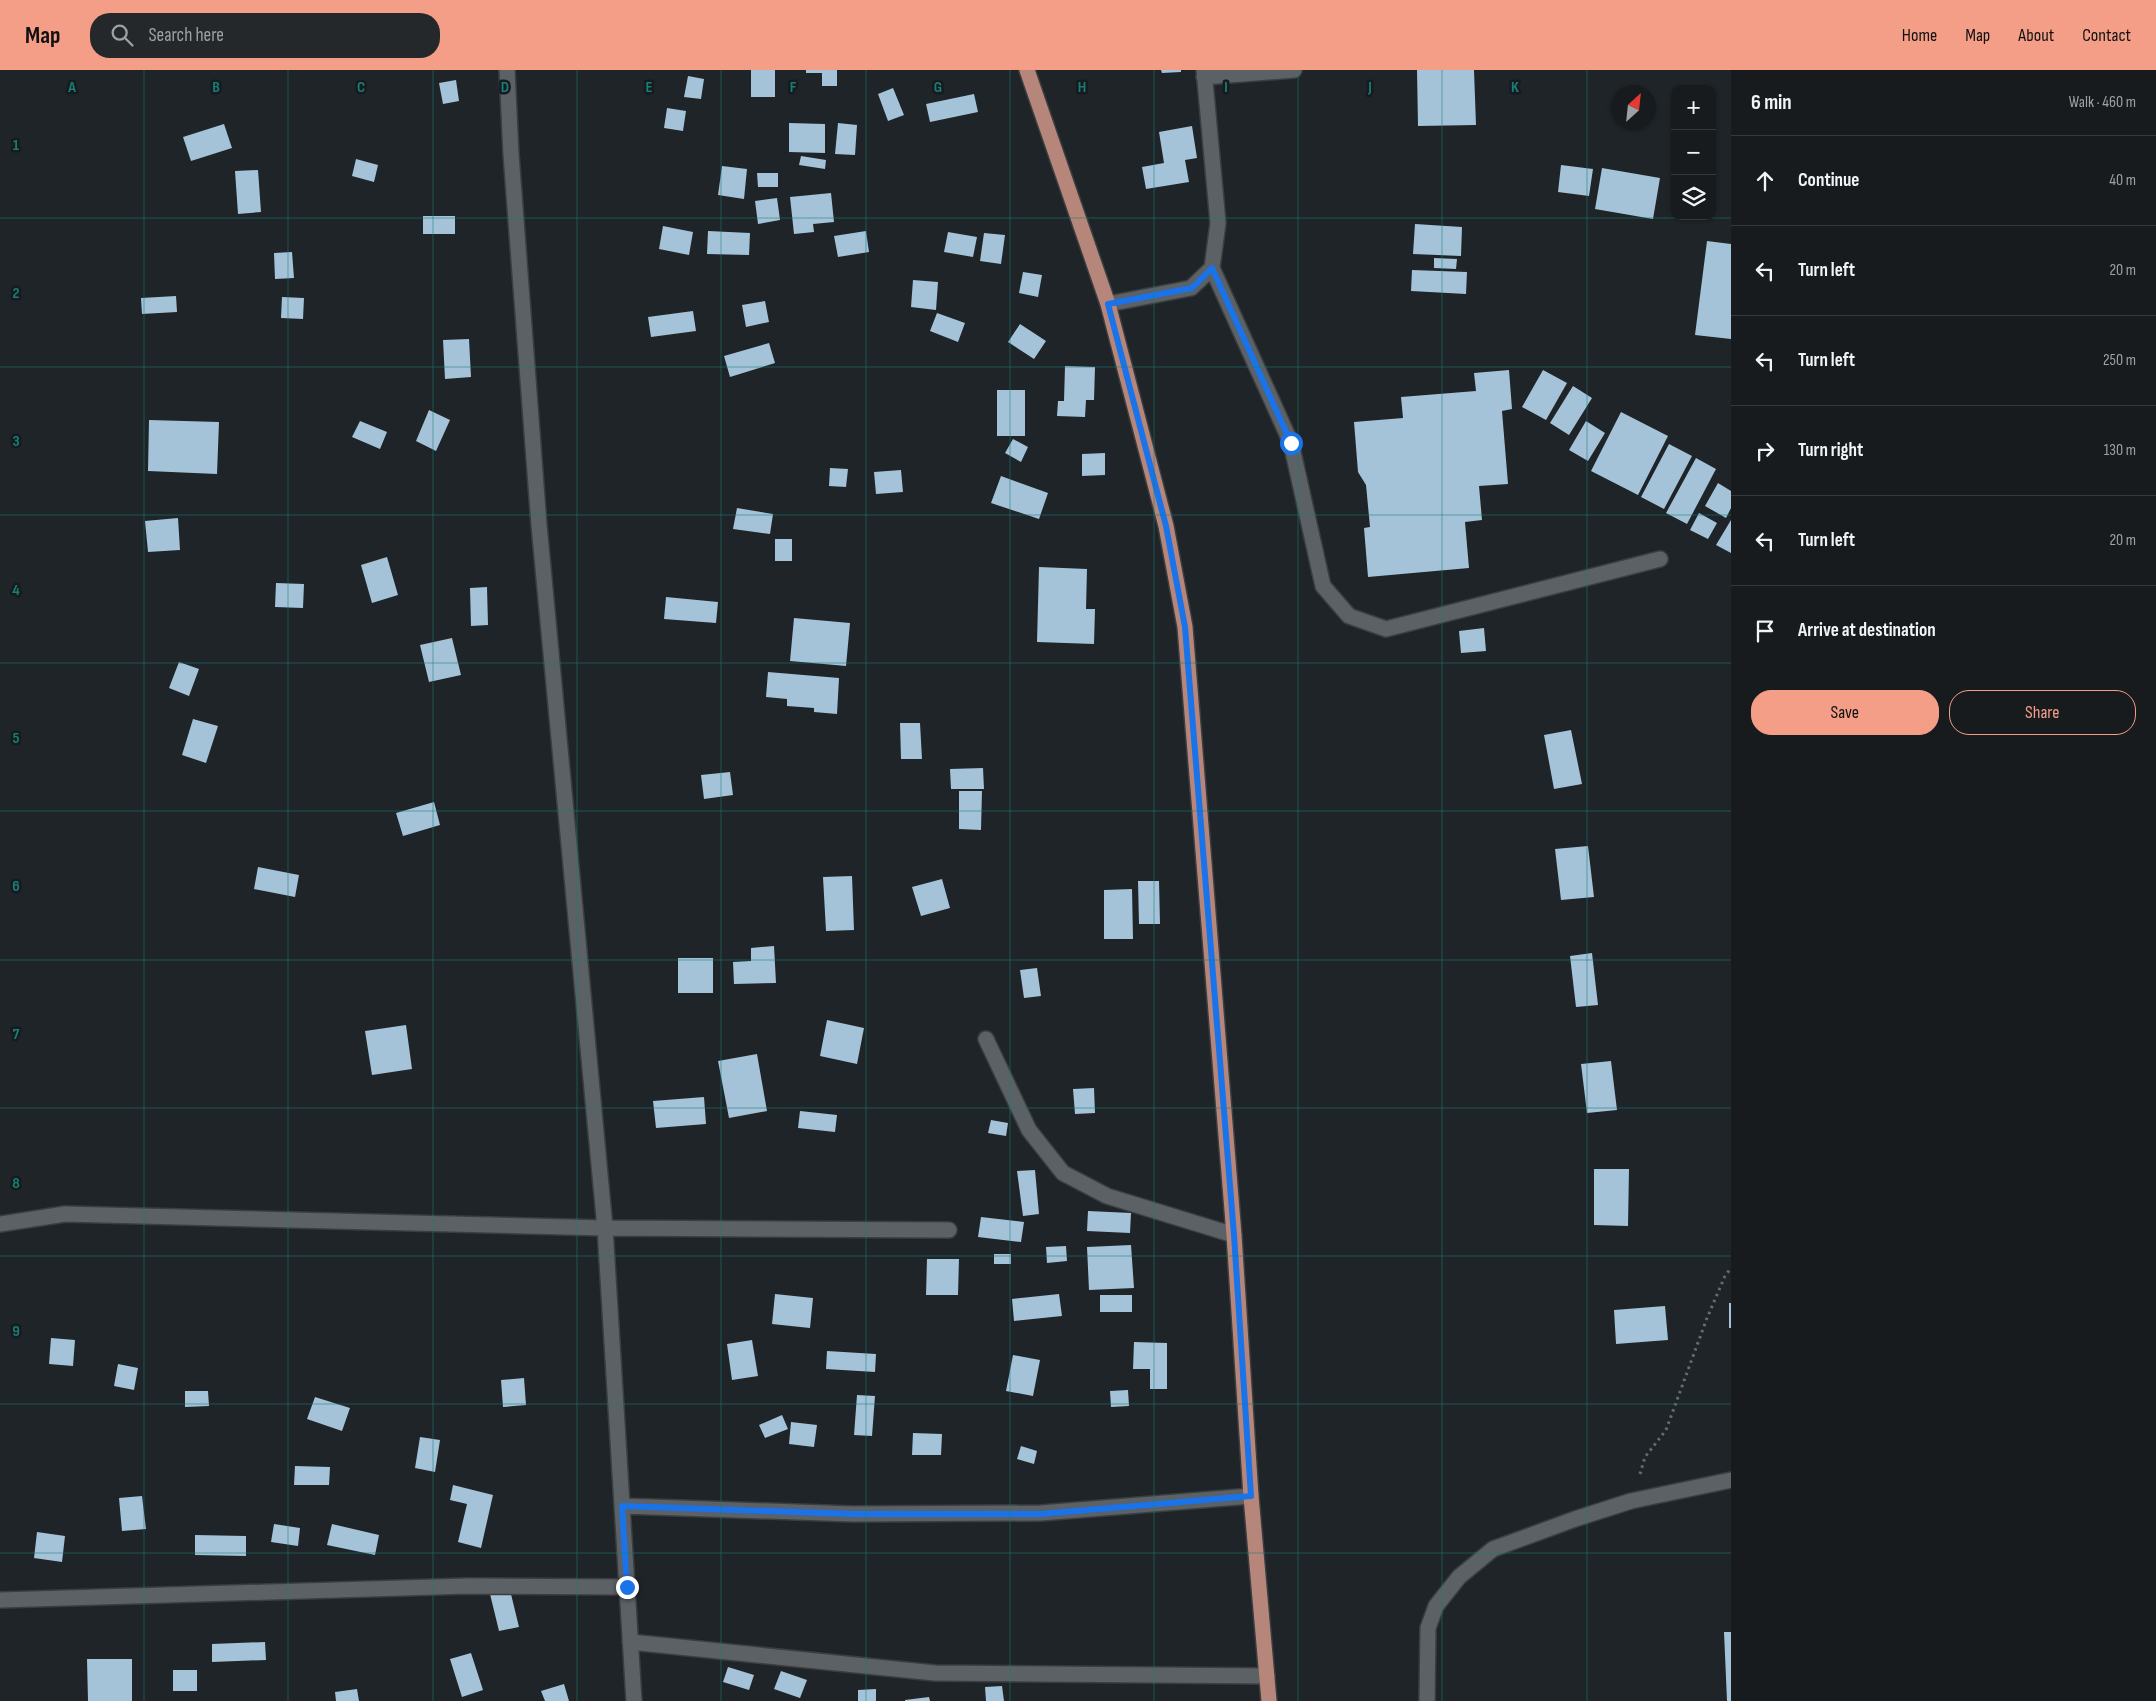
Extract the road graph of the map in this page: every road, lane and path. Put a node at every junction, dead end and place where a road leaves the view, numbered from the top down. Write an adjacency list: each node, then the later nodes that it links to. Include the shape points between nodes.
1 (507, 70): 10 (street, via 539,525)
2 (1027, 70): 6 (main road)
3 (1294, 70): 4 (street)
4 (1204, 74): 5 (street, via 1218,223)
5 (1212, 268): 6 (street, via 1192,288); 7 (street, via 1291,443 1323,586 1349,616 1386,629)
6 (1108, 304): 12 (main road, via 1166,526 1185,627)
7 (1660, 559)
8 (986, 1039): 12 (street, via 1029,1130 1063,1173 1107,1196)
9 (0, 1224): 10 (street, via 65,1214)
10 (605, 1228): 11 (street); 17 (street)
11 (949, 1230)
12 (1234, 1235): 15 (main road)
13 (1731, 1268): 16 (path, via 1707,1318 1666,1430 1645,1457)
14 (1731, 1480): 16 (street)
15 (1251, 1496): 17 (street, via 1041,1514 853,1514); 21 (main road)
16 (1631, 1501): 24 (street, via 1493,1549 1458,1577 1436,1606 1428,1628)
17 (622, 1506): 18 (street)
18 (627, 1587): 19 (street, via 468,1586); 20 (street)
19 (0, 1600)
20 (630, 1642): 21 (street, via 935,1673); 22 (street)
21 (1267, 1676): 23 (main road)
22 (634, 1701)
23 (1269, 1701)
24 (1427, 1701)

